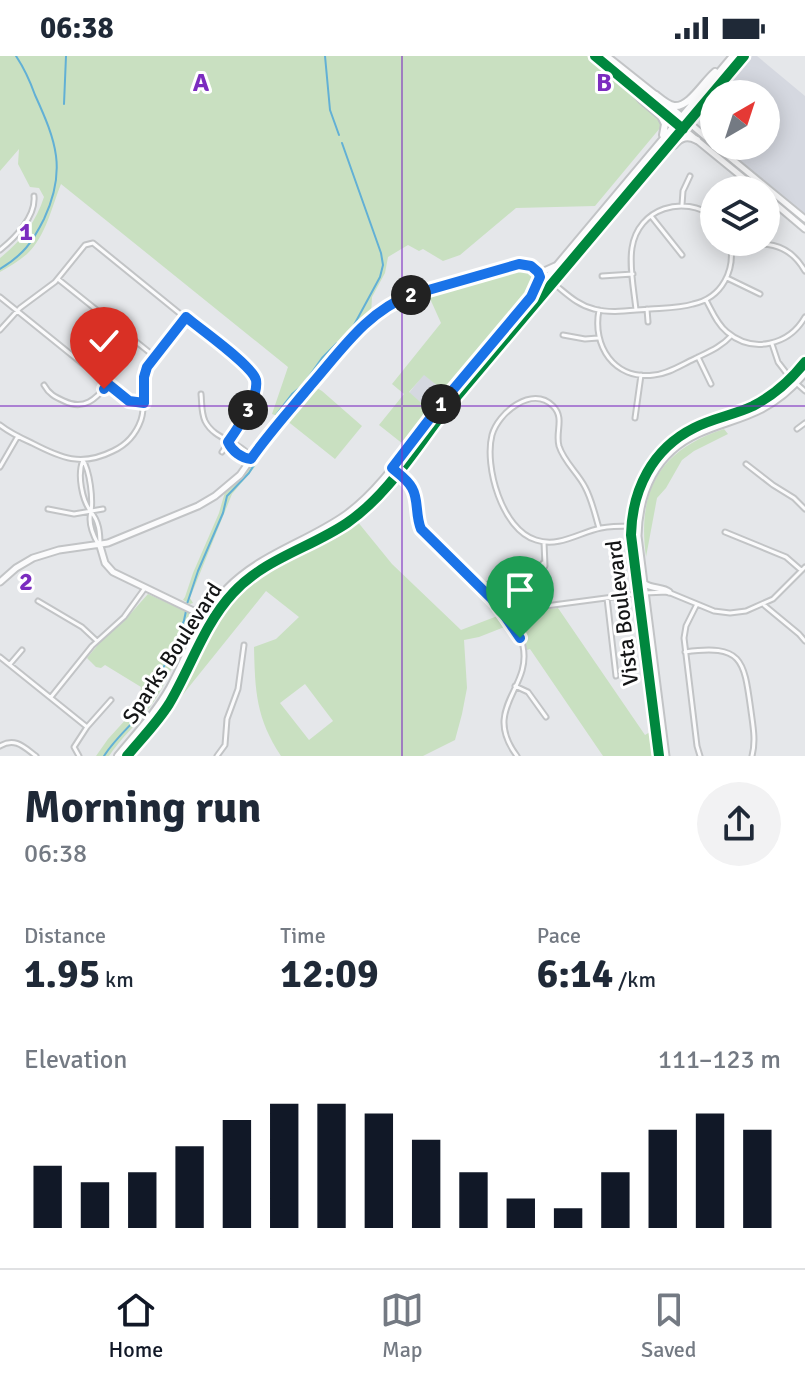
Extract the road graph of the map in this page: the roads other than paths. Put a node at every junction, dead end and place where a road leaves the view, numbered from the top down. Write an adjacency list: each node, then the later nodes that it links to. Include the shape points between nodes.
1 (595, 56): 6 (main road)
2 (607, 56): 7 (main road)
3 (733, 56): 5 (main road, Sparks Boulevard)
4 (744, 56): 10 (main road, Sparks Boulevard)
5 (724, 66): 7 (main road, via 680,105); 8 (main road, Sparks Boulevard)
6 (624, 80): 9 (main road); 13 (main road, via 663,120 666,129)
7 (656, 95): 8 (main road)
8 (682, 116): 9 (main road, Sparks Boulevard); 10 (main road)
9 (676, 123): 10 (main road); 13 (main road, Sparks Boulevard)
10 (686, 126): 11 (main road); 12 (main road); 15 (main road, Sparks Boulevard)
11 (700, 135)
12 (697, 140): 15 (main road, via 679,140); 17 (main road)
13 (659, 142): 24 (main road, Sparks Boulevard)
14 (733, 160): 23 (main road)
15 (645, 173): 37 (main road, Sparks Boulevard)
16 (690, 176): 19 (street)
17 (741, 176)
18 (34, 196): 27 (street, via 23,226)
19 (682, 205): 21 (street); 22 (street)
20 (780, 208): 25 (main road)
21 (700, 209)
22 (651, 216): 28 (street); 33 (street, via 634,239)
23 (805, 219)
24 (592, 223): 30 (main road, Sparks Boulevard); 37 (main road)
25 (805, 229)
26 (780, 248): 32 (street)
27 (0, 250)
28 (682, 255)
29 (732, 256): 35 (street)
30 (565, 258): 31 (main road, via 547,271); 40 (main road, Sparks Boulevard)
31 (531, 266): 40 (main road, via 540,277); 74 (main road, via 499,268 411,295 381,310 345,345)
32 (805, 271)
33 (633, 274): 34 (street); 45 (street)
34 (602, 276)
35 (727, 278): 38 (street); 41 (street)
36 (58, 279): 43 (street); 46 (street, via 90,243); 55 (street)
37 (553, 283): 44 (street); 49 (main road); 78 (main road, Sparks Boulevard)
38 (760, 294)
39 (0, 297): 43 (street)
40 (531, 297): 49 (main road, Sparks Boulevard)
41 (706, 300): 42 (street); 52 (street)
42 (647, 309): 45 (street); 48 (street)
43 (17, 310): 50 (street); 61 (street)
44 (599, 310): 45 (street); 53 (street)
45 (636, 310)
46 (186, 317): 55 (street); 72 (street, via 255,378 245,419)
47 (805, 317): 54 (street, via 792,333)
48 (648, 322)
49 (504, 329): 78 (main road, Sparks Boulevard)
50 (0, 330)
51 (563, 335): 53 (street)
52 (731, 336): 54 (street, via 750,344); 56 (street)
53 (598, 338): 59 (street, via 612,361)
54 (772, 343): 60 (street, via 778,362)
55 (154, 356): 66 (street, via 144,377)
56 (698, 357): 59 (street, via 659,374); 62 (street)
57 (805, 362): 60 (main road, Vista Boulevard)
58 (805, 373): 60 (main road, Vista Boulevard)
59 (641, 375): 67 (street)
60 (794, 381): 64 (street); 83 (main road, Vista Boulevard, via 673,441 644,477); 90 (main road, Vista Boulevard, via 764,408 693,436 652,476 642,499 638,536)
61 (108, 384): 63 (street, via 95,399 79,405 51,395); 66 (street, via 129,401)
62 (711, 384)
63 (44, 385)
64 (805, 391)
65 (201, 394): 72 (street, via 207,424)
66 (144, 403): 75 (street, via 139,425 128,440)
67 (635, 418)
68 (805, 423): 70 (street)
69 (0, 425): 71 (street)
70 (797, 429)
71 (18, 436): 75 (street, via 59,457); 77 (street)
72 (228, 442): 73 (street); 74 (street)
73 (222, 452)
74 (251, 459): 87 (main road, via 233,482 205,502)
75 (83, 460): 82 (street, via 81,480)
76 (746, 464): 81 (street)
77 (0, 467)
78 (395, 470): 92 (street, via 414,492 421,529); 97 (main road, Sparks Boulevard, via 357,515 257,572); 100 (main road, Sparks Boulevard, via 342,517 246,572)
79 (48, 509): 82 (street)
80 (103, 509): 82 (street)
81 (805, 509)
82 (91, 512): 87 (street)
83 (632, 526): 84 (street); 94 (main road, Vista Boulevard)
84 (599, 528): 86 (street); 86 (street, via 586,488 560,449 557,410 543,399 530,398 502,417 490,454 505,513 526,536)
85 (725, 532): 88 (street)
86 (544, 542): 92 (street, via 537,579 498,581)
87 (100, 546): 89 (main road, via 39,556); 91 (main road, via 110,569)
88 (803, 569): 99 (street)
89 (0, 582)
90 (645, 584): 93 (main road); 94 (main road, Vista Boulevard)
91 (145, 588): 100 (main road); 102 (street)
92 (482, 588): 101 (street)
93 (669, 592): 94 (street); 98 (street)
94 (642, 594): 95 (street); 123 (main road, Vista Boulevard); 124 (main road, Vista Boulevard)
95 (607, 598): 101 (street, via 523,609); 109 (street)
96 (38, 601): 102 (street)
97 (226, 602): 100 (main road); 110 (main road, Sparks Boulevard)
98 (697, 604): 99 (street, via 730,613); 106 (street, via 685,632)
99 (764, 605): 103 (street)
100 (206, 617): 110 (main road); 119 (main road, Sparks Boulevard, via 171,687)
101 (507, 617): 111 (street, via 524,653)
102 (97, 641): 112 (street)
103 (805, 641)
104 (244, 645): 121 (street, via 225,745)
105 (22, 650): 108 (street)
106 (685, 652): 125 (street); 126 (street, via 719,649 742,666 755,740)
107 (0, 657): 108 (street)
108 (10, 664): 112 (street)
109 (616, 676)
110 (182, 680): 120 (main road, Sparks Boulevard, via 162,715)
111 (515, 686): 114 (street, via 528,692); 122 (street, via 504,721)
112 (51, 697): 115 (street)
113 (111, 700): 115 (street)
114 (546, 717)
115 (87, 727): 118 (street, via 74,749)
116 (0, 746): 117 (street, via 14,742)
117 (34, 754)
118 (79, 756)
119 (118, 756)
120 (127, 756)
121 (217, 756)
122 (517, 756)
123 (659, 756)
124 (666, 756)
125 (700, 756)
126 (752, 756)

